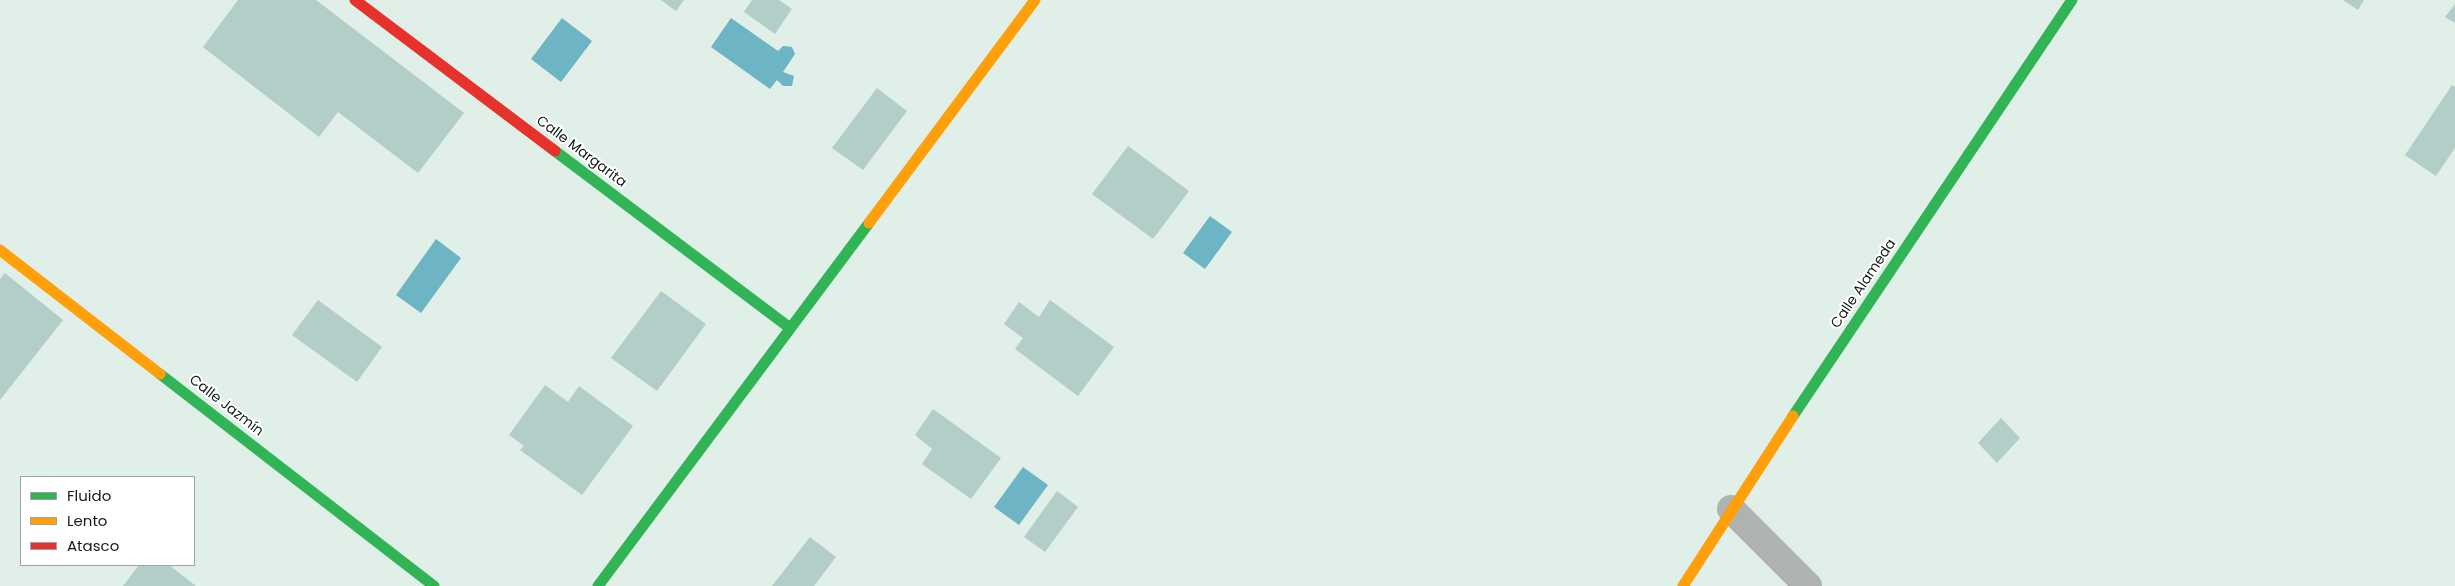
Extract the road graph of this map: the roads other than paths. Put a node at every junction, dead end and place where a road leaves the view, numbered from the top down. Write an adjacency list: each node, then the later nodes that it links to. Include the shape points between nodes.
1 (355, 0): 5 (street, Calle Margarita)
2 (1035, 0): 5 (street)
3 (2072, 0): 6 (street, Calle Alameda)
4 (0, 250): 7 (street, Calle Jazmín)
5 (790, 328): 8 (street)
6 (1731, 509): 9 (street, Calle Alameda); 10 (street)
7 (434, 586)
8 (598, 586)
9 (1683, 586)
10 (1808, 586)

